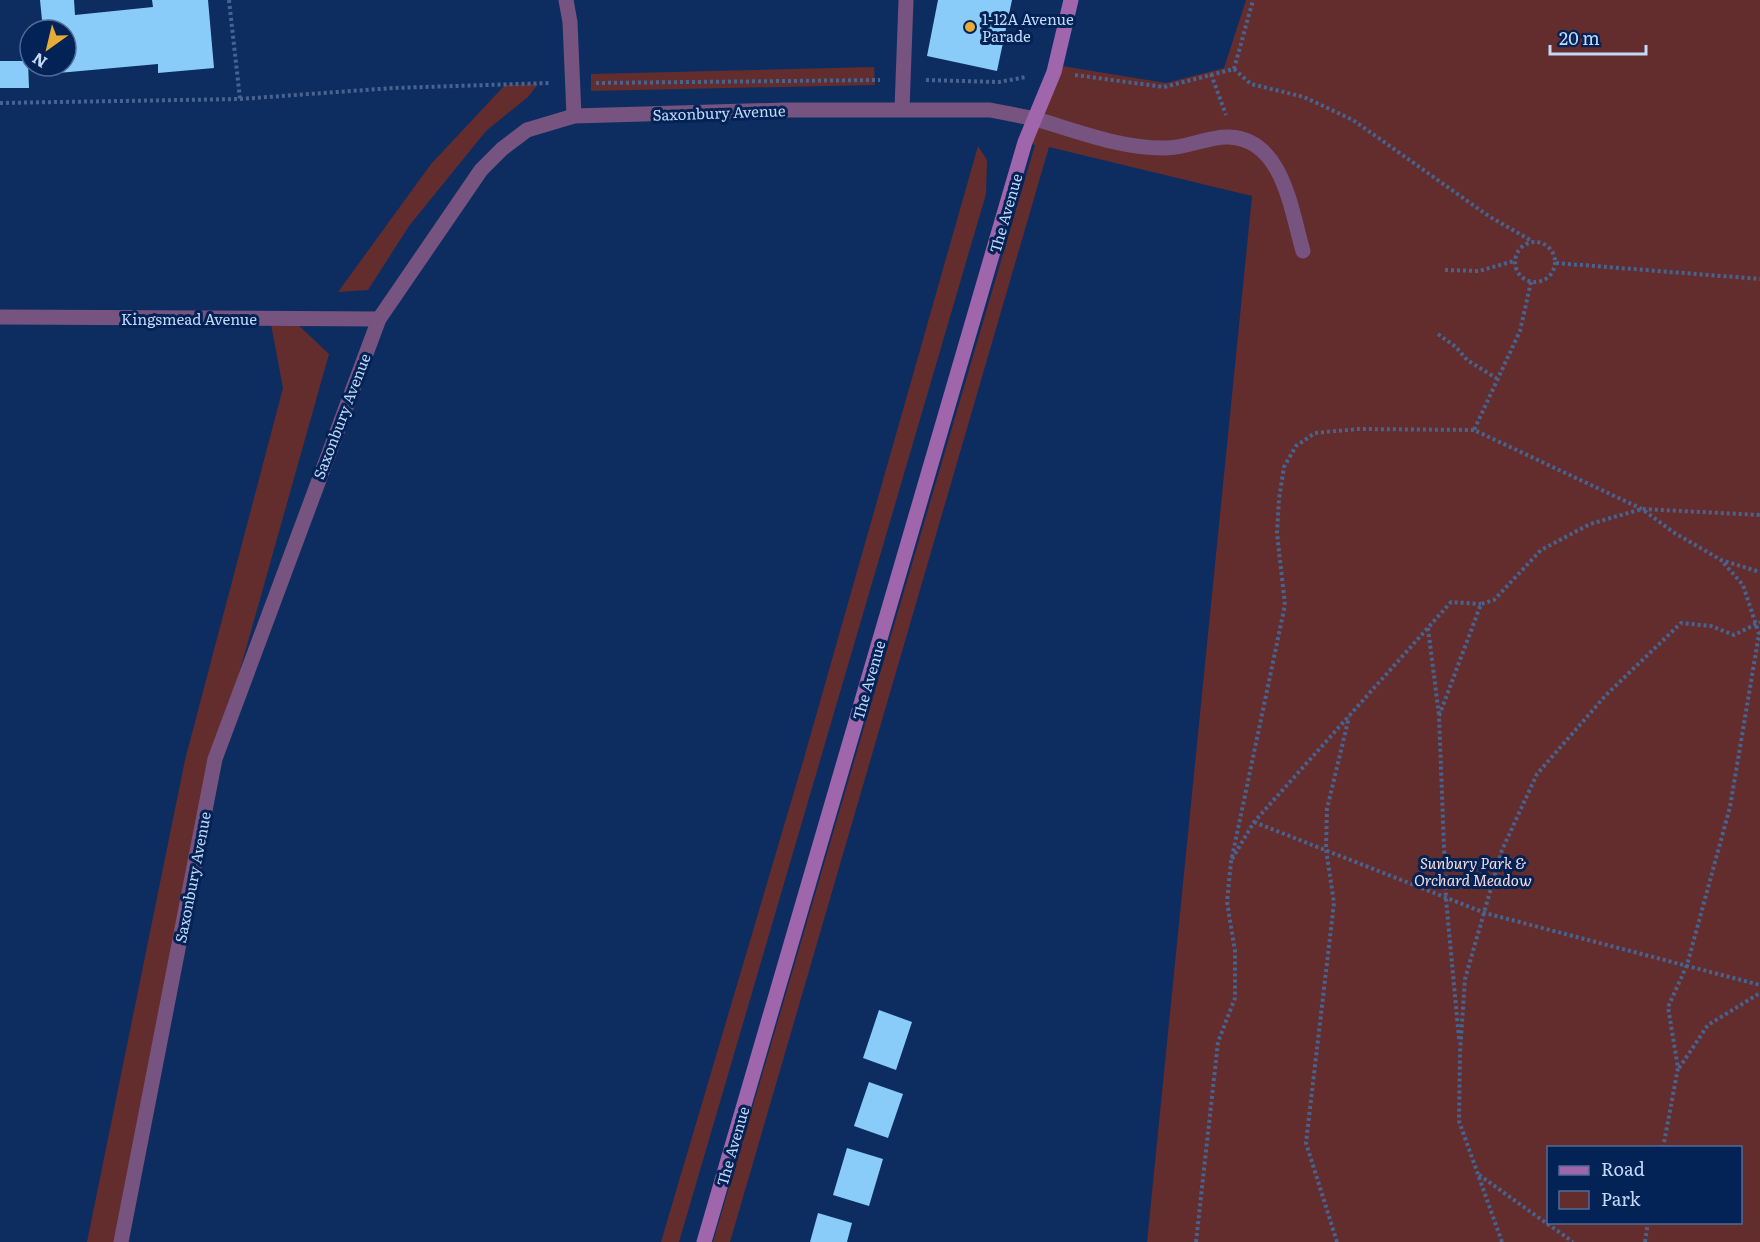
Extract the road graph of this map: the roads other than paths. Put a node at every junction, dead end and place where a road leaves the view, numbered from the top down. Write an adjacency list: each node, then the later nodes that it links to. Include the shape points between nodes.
1 (566, 0): 5 (street)
2 (906, 0): 4 (street)
3 (1071, 0): 6 (street, The Avenue, via 1054,72)
4 (903, 109): 5 (street, Saxonbury Avenue); 6 (street, Saxonbury Avenue, via 990,110)
5 (574, 116): 9 (street, Saxonbury Avenue, via 527,130 481,170)
6 (1036, 119): 7 (street, Saxonbury Avenue, via 1110,141 1166,148 1229,137 1254,142 1271,158 1281,178); 11 (street, The Avenue, via 1025,142)
7 (1304, 251)
8 (0, 317): 9 (street, Kingsmead Avenue)
9 (379, 319): 10 (street, Saxonbury Avenue, via 214,759)
10 (121, 1242)
11 (704, 1242)

